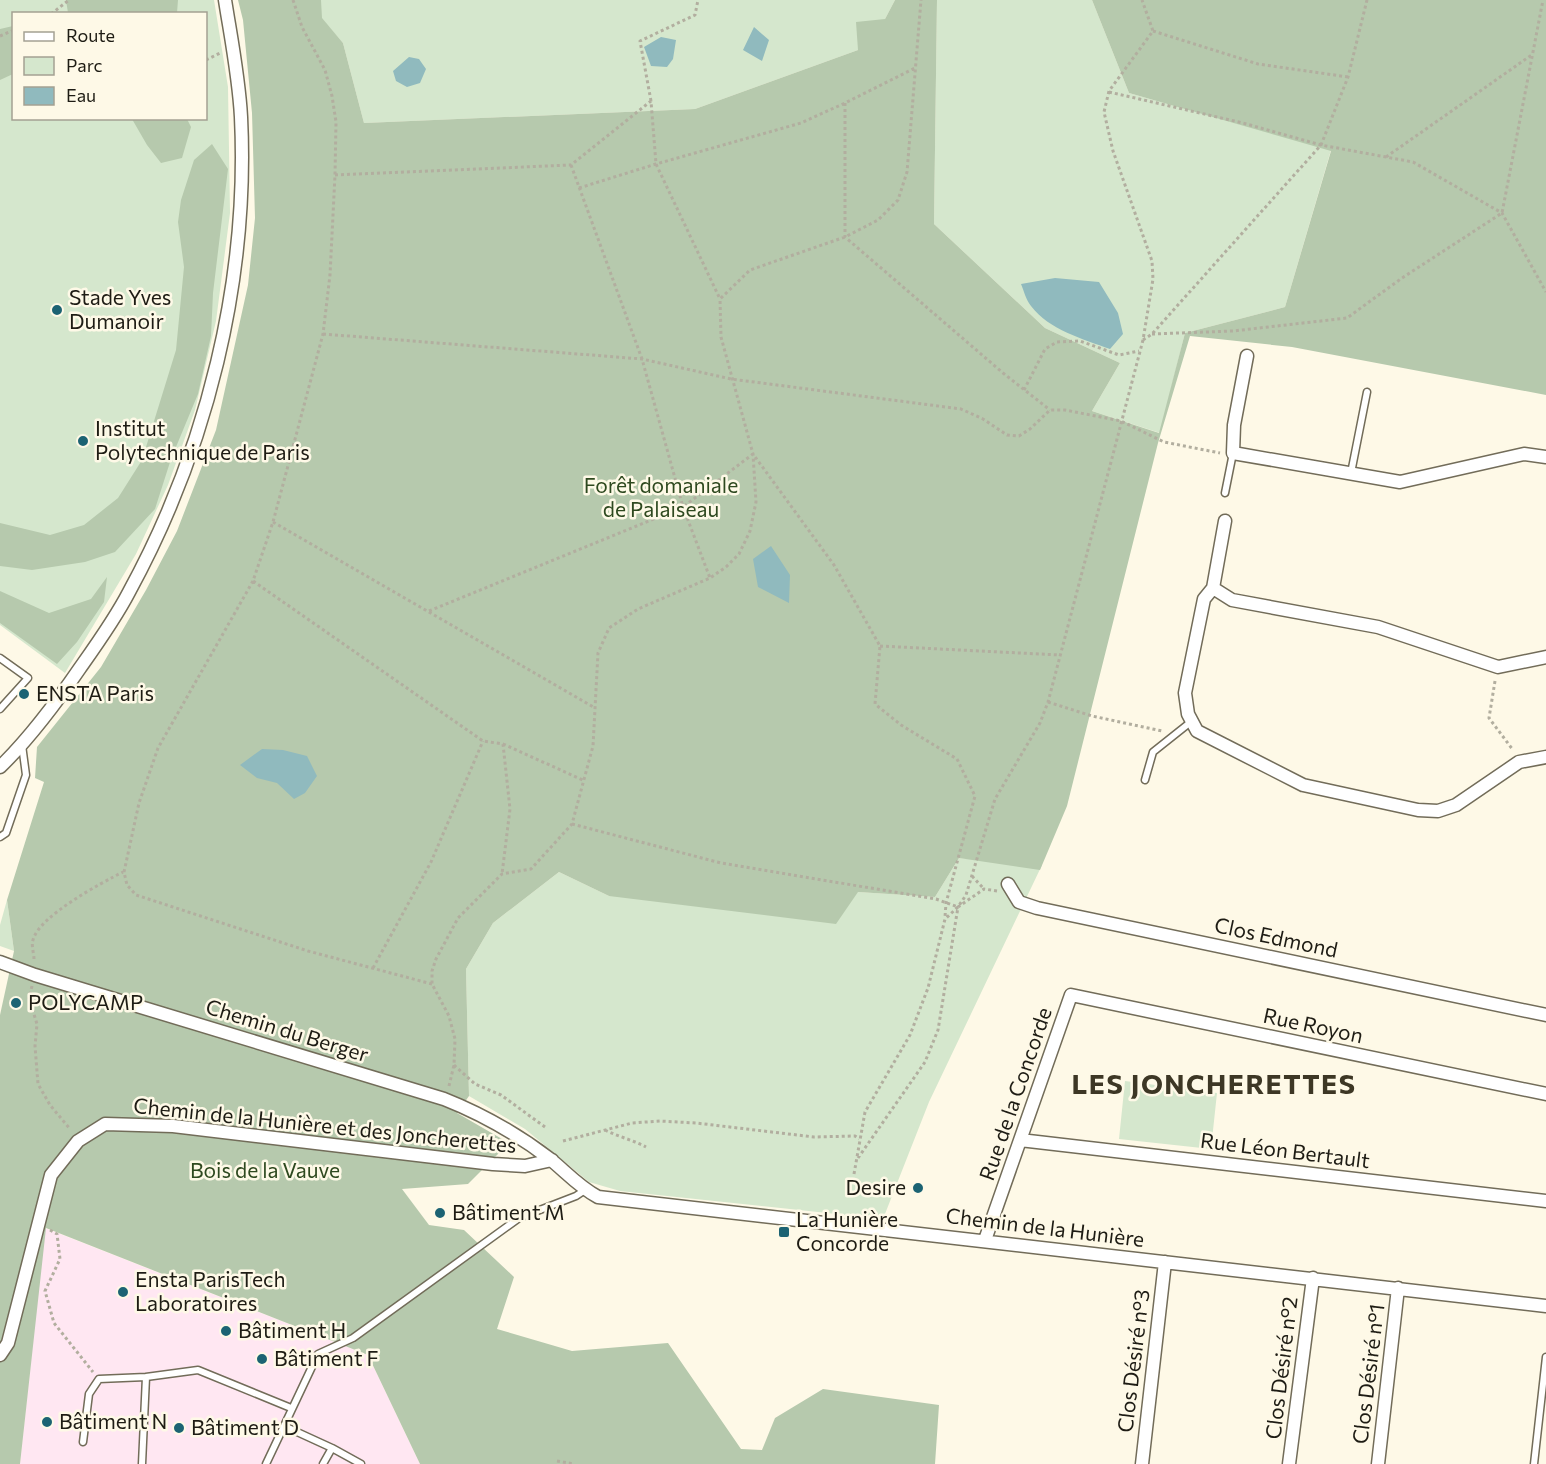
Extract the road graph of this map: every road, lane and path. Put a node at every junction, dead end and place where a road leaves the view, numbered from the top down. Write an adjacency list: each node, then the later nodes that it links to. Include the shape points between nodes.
1 (69, 0): 9 (path)
2 (225, 0): 61 (street, via 241,116 241,174 234,269 214,374 186,465 129,593 61,695)
3 (293, 0): 21 (path, via 302,27 325,70 332,96 336,122)
4 (698, 0): 15 (path, via 695,15 640,41)
5 (921, 0): 12 (path)
6 (1142, 0): 10 (path)
7 (1367, 0): 13 (path)
8 (1543, 0): 11 (path)
9 (54, 12)
10 (1153, 32): 13 (path, via 1258,64); 14 (path)
11 (1533, 54): 18 (path); 23 (path)
12 (915, 68): 16 (path); 24 (path, via 907,172 898,200 878,220)
13 (1348, 77): 17 (path)
14 (1109, 91): 17 (path); 29 (path, via 1104,112 1113,151 1152,261 1153,279)
15 (651, 101): 19 (path); 20 (path)
16 (845, 103): 19 (path, via 801,123); 24 (path)
17 (1321, 146): 18 (path); 28 (path)
18 (1386, 158): 23 (path, via 1413,162)
19 (656, 164): 22 (path); 26 (path)
20 (571, 165): 21 (path); 22 (path)
21 (335, 175): 27 (path)
22 (579, 188): 32 (path)
23 (1502, 213): 25 (path); 28 (path, via 1347,318 1233,331)
24 (845, 237): 26 (path, via 750,270); 34 (path)
25 (1546, 292)
26 (720, 299): 33 (path, via 721,337)
27 (323, 334): 32 (path); 45 (path)
28 (1152, 334): 29 (path)
29 (1143, 340): 30 (path)
30 (1139, 351): 34 (path, via 1119,355 1080,341 1057,342 1045,349); 37 (path)
31 (1247, 356): 38 (street, via 1234,424)
32 (642, 359): 33 (path); 43 (path)
33 (731, 379): 36 (path, via 961,409 1007,435 1019,436); 39 (path)
34 (1024, 390): 36 (path)
35 (1367, 392): 41 (lane)
36 (1050, 410): 37 (path)
37 (1121, 421): 38 (path, via 1164,442); 51 (path)
38 (1233, 453): 41 (street); 42 (lane)
39 (753, 454): 43 (path); 46 (path, via 756,502 750,531 738,554); 50 (path, via 834,565)
40 (1546, 457): 41 (street, via 1524,454 1400,482)
41 (1351, 474)
42 (1225, 493)
43 (683, 507): 46 (path); 49 (path)
44 (1225, 521): 48 (street)
45 (273, 522): 47 (path); 49 (path)
46 (710, 578): 56 (path, via 638,609 609,628 598,653)
47 (253, 581): 60 (path); 70 (path, via 159,748 139,804)
48 (1213, 588): 54 (street, via 1232,600 1378,627); 58 (street, via 1204,599 1188,714)
49 (429, 611): 56 (path)
50 (880, 646): 51 (path); 75 (path, via 875,704 957,759 975,796)
51 (1060, 655): 55 (path)
52 (1546, 657): 54 (street)
53 (0, 658): 57 (lane, via 28,678)
54 (1498, 668): 64 (path, via 1489,718)
55 (1048, 702): 59 (path, via 1103,718); 72 (path, via 1040,723 995,799)
56 (595, 708): 67 (path, via 593,746)
57 (0, 709)
58 (1192, 721): 59 (lane); 64 (street, via 1197,730 1302,785 1418,810 1438,811 1456,805)
59 (1179, 732): 66 (lane, via 1153,752)
60 (483, 741): 62 (path); 79 (path, via 431,862)
61 (22, 743): 65 (street); 69 (lane, via 26,775 6,833)
62 (503, 744): 67 (path); 71 (path, via 510,809)
63 (1546, 757): 64 (street)
64 (1519, 762)
65 (0, 767)
66 (1145, 780)
67 (585, 781): 68 (path)
68 (572, 824): 71 (path, via 531,868); 75 (path, via 720,863)
69 (0, 837)
70 (124, 872): 79 (path, via 127,885 136,895); 80 (path, via 89,890 44,923 33,940)
71 (502, 874): 81 (path, via 458,918 436,959)
72 (972, 876): 74 (path); 76 (path)
73 (1008, 884): 74 (path, via 999,891); 83 (street, Clos Edmond, via 1019,902 1037,908)
74 (984, 889): 76 (path)
75 (946, 903): 76 (path); 77 (path)
76 (958, 907): 77 (path); 94 (path, via 938,1030 925,1062)
77 (945, 919): 89 (path, via 928,988 910,1035 865,1112)
78 (0, 962): 80 (street, Chemin du Berger)
79 (373, 968): 81 (path)
80 (35, 977): 86 (street, Chemin du Berger); 91 (path, via 29,998 37,1024 38,1084)
81 (432, 984): 84 (path, via 453,1027)
82 (1071, 995): 85 (street, Rue Royon); 90 (street, Rue de la Concorde)
83 (1546, 1015)
84 (454, 1065): 86 (path); 87 (path, via 476,1084 501,1095)
85 (1546, 1094)
86 (444, 1099): 95 (street, Chemin du Berger, via 480,1114)
87 (545, 1127)
88 (605, 1130): 89 (path, via 660,1121); 92 (path); 93 (path)
89 (859, 1139): 94 (path)
90 (1020, 1140): 98 (street, Rue Léon Bertault); 100 (street, Rue de la Concorde)
91 (78, 1141): 95 (street, Chemin de la Hunière et des Joncherettes, via 105,1124 173,1126 493,1164 525,1166); 99 (street, Chemin de la Hunière et des Joncherettes, via 51,1175)
92 (563, 1142)
93 (646, 1147)
94 (857, 1159): 96 (path)
95 (552, 1161): 97 (street, Chemin de la Hunière)
96 (854, 1174)
97 (585, 1190): 100 (street, Chemin de la Hunière, via 612,1200); 109 (lane, via 519,1218 353,1338 318,1354)
98 (1546, 1201)
99 (38, 1223): 105 (street, Chemin de la Hunière et des Joncherettes, via 8,1343); 108 (path, via 57,1234 60,1259 45,1291 54,1323)
100 (985, 1240): 101 (street, Chemin de la Hunière)
101 (1165, 1262): 102 (street, Chemin de la Hunière); 119 (street, Clos Désiré n°3)
102 (1313, 1278): 103 (street, Chemin de la Hunière); 120 (street, Clos Désiré n°2)
103 (1398, 1288): 104 (street, Chemin de la Hunière); 121 (street, Clos Désiré n°1)
104 (1546, 1306)
105 (0, 1355)
106 (1546, 1357): 122 (lane)
107 (146, 1377): 108 (lane); 109 (lane, via 198,1371); 114 (lane)
108 (99, 1379): 111 (lane, via 89,1394)
109 (291, 1408): 110 (lane)
110 (284, 1426): 112 (lane); 115 (lane)
111 (83, 1442)
112 (332, 1448): 116 (lane); 117 (lane)
113 (557, 1461): 118 (path)
114 (142, 1464)
115 (266, 1464)
116 (323, 1464)
117 (361, 1464)
118 (574, 1464)
119 (1142, 1464)
120 (1289, 1464)
121 (1378, 1464)
122 (1534, 1464)

